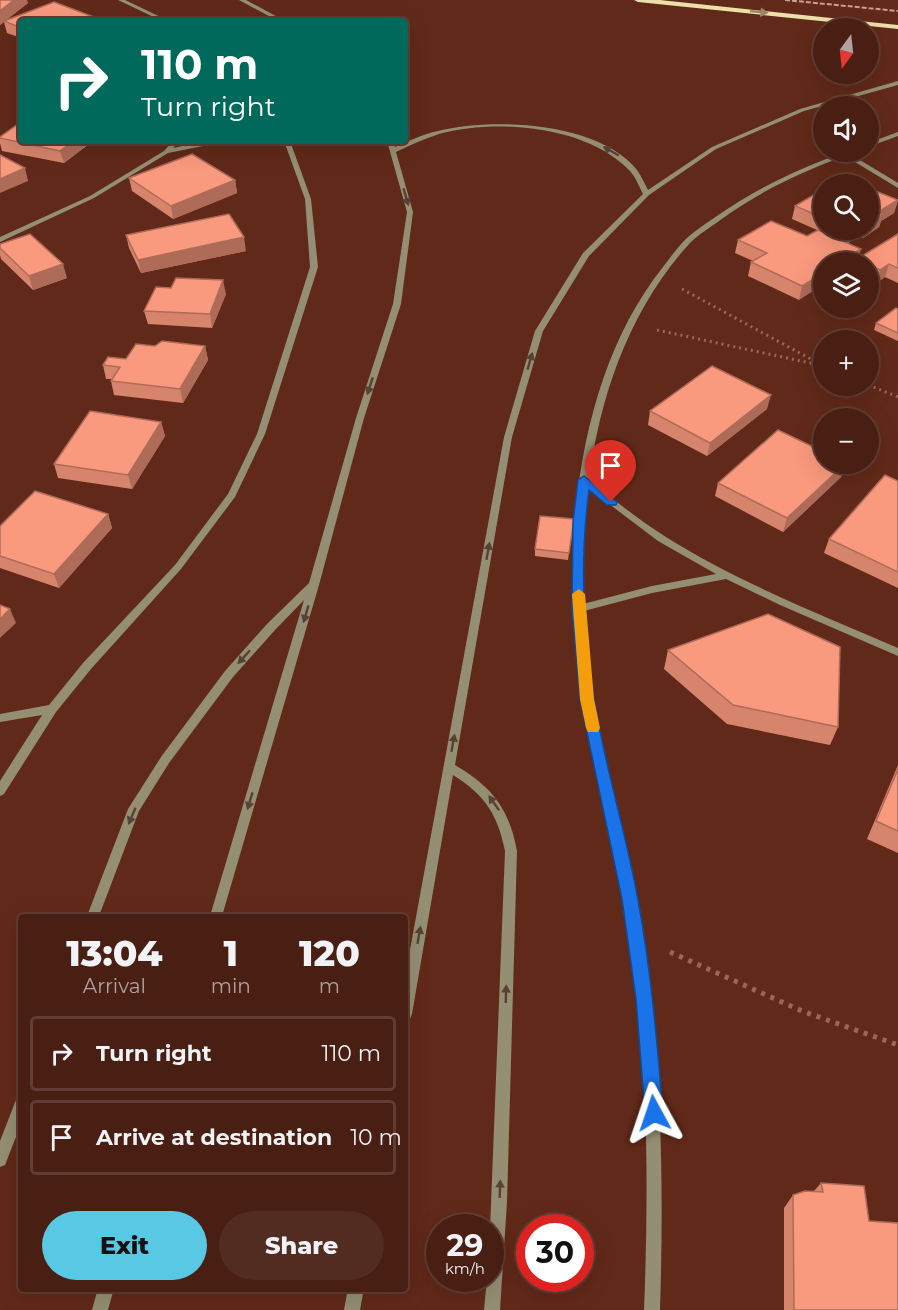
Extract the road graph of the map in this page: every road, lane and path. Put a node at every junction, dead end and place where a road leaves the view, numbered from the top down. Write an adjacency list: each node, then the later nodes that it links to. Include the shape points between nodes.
1 (121, 0): 5 (street)
2 (242, 0): 6 (street)
3 (638, 0): 4 (main road)
4 (644, 0): 7 (main road, one-way to 7)
5 (160, 18)
6 (276, 18)
7 (898, 27)
8 (898, 83): 20 (street, via 802,110 714,148)
9 (898, 134): 11 (street)
10 (408, 141): 20 (street, one-way to 10, via 642,178 611,150 560,132 531,127 470,127)
11 (879, 141)
12 (174, 144): 16 (street)
13 (209, 144): 16 (street)
14 (288, 144): 33 (street, via 308,199 314,267 261,434 232,495 178,567)
15 (391, 146): 30 (street, one-way to 30, via 410,212 398,304 360,418)
16 (166, 152): 21 (street, via 92,197)
17 (824, 162): 22 (street, via 792,174 737,204 688,240)
18 (862, 162): 19 (street)
19 (898, 186)
20 (647, 194): 35 (street, one-way to 20, via 508,437 539,332 586,255)
21 (0, 240)
22 (659, 277): 23 (street); 24 (path)
23 (630, 324): 25 (path); 28 (street, via 603,388)
24 (813, 360)
25 (813, 364)
26 (879, 389): 27 (path)
27 (898, 397)
28 (584, 480): 29 (street, via 672,546); 31 (street, via 579,522)
29 (727, 576): 31 (street, via 646,590); 32 (street)
30 (314, 585): 37 (street, one-way to 37, via 229,674 165,760 134,809); 38 (street, one-way to 38)
31 (579, 609): 39 (street, via 587,699)
32 (898, 652)
33 (52, 709): 34 (street); 36 (street)
34 (0, 718)
35 (449, 767): 40 (street, one-way to 35); 48 (street, one-way to 35, via 500,1202 511,851 503,816 490,796 472,779)
36 (0, 792)
37 (94, 914)
38 (217, 914)
39 (636, 938): 41 (path, via 802,1011); 49 (street, via 654,1113)
40 (408, 997)
41 (898, 1046)
42 (18, 1113): 43 (street)
43 (0, 1160)
44 (105, 1292): 46 (street)
45 (355, 1292): 47 (street)
46 (100, 1310)
47 (352, 1310)
48 (492, 1310)
49 (652, 1310)

